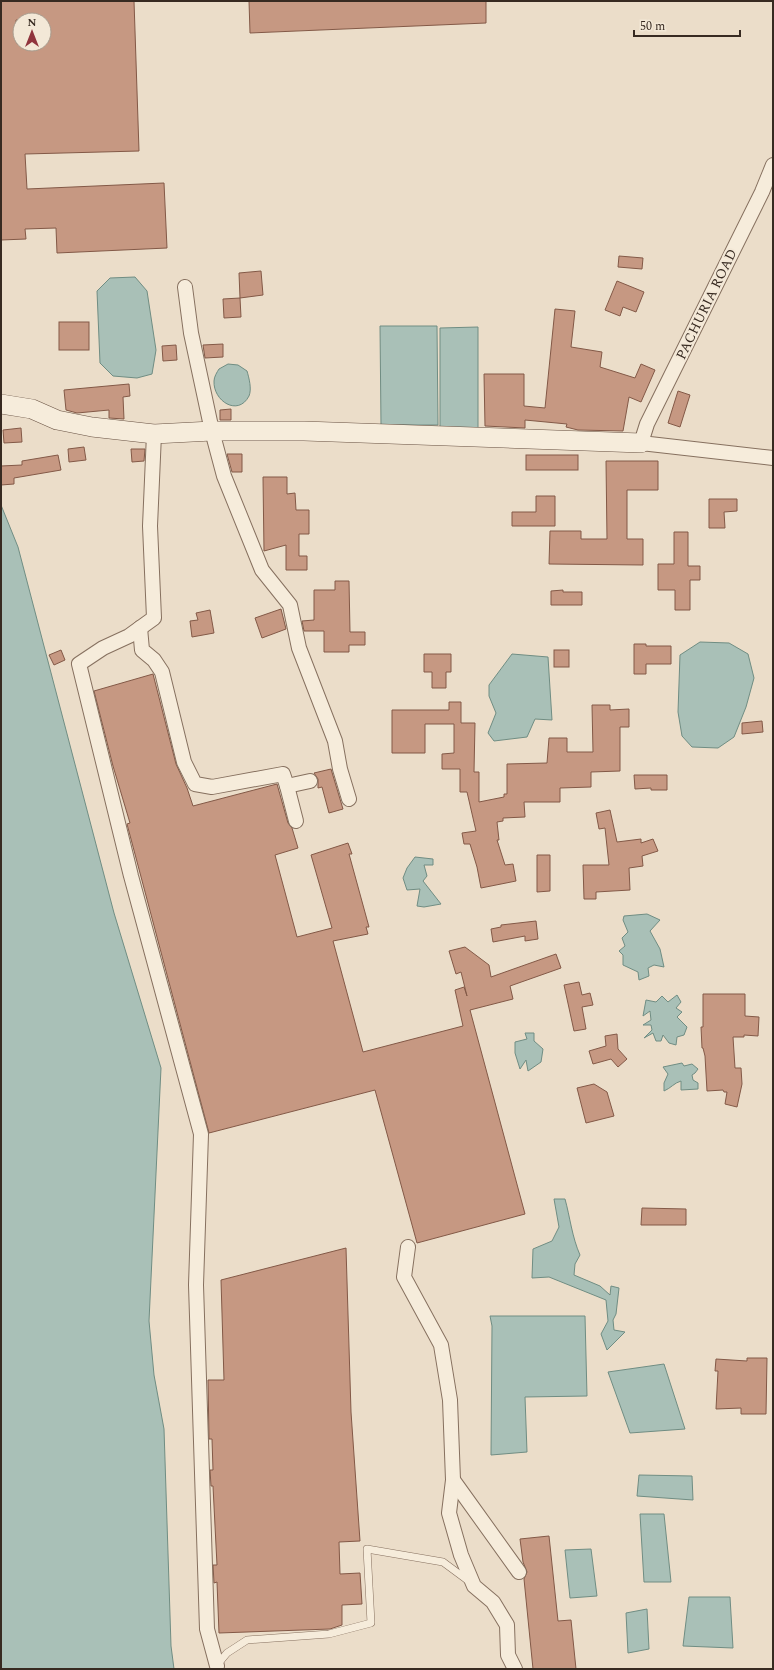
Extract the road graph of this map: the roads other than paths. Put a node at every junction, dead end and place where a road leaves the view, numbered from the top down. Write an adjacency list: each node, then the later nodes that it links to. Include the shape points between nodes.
1 (773, 165): 6 (street, PACHURIA ROAD, via 647,424)
2 (184, 287): 4 (street)
3 (2, 403): 5 (main road, via 92,427)
4 (212, 431): 5 (main road); 6 (main road, via 304,431); 11 (street, via 224,476 262,570 290,605 299,648 335,741)
5 (154, 434): 8 (street, via 150,526 154,618)
6 (641, 443): 7 (street)
7 (773, 458)
8 (140, 628): 10 (street, via 142,650 154,660 162,672 184,762 194,784 212,787 283,774); 17 (street, via 79,664 131,876 201,1134 196,1300 207,1629)
9 (310, 781): 10 (street)
10 (287, 786): 12 (street)
11 (349, 799)
12 (296, 821)
13 (408, 1247): 14 (street, via 404,1277 440,1346 450,1400)
14 (453, 1480): 15 (street); 16 (street, via 449,1513 461,1555)
15 (519, 1572)
16 (474, 1586): 17 (lane, via 443,1562 367,1549 371,1623 329,1634 247,1640 227,1653); 18 (street, via 493,1602 507,1625 508,1655)
17 (217, 1666)
18 (515, 1669)

